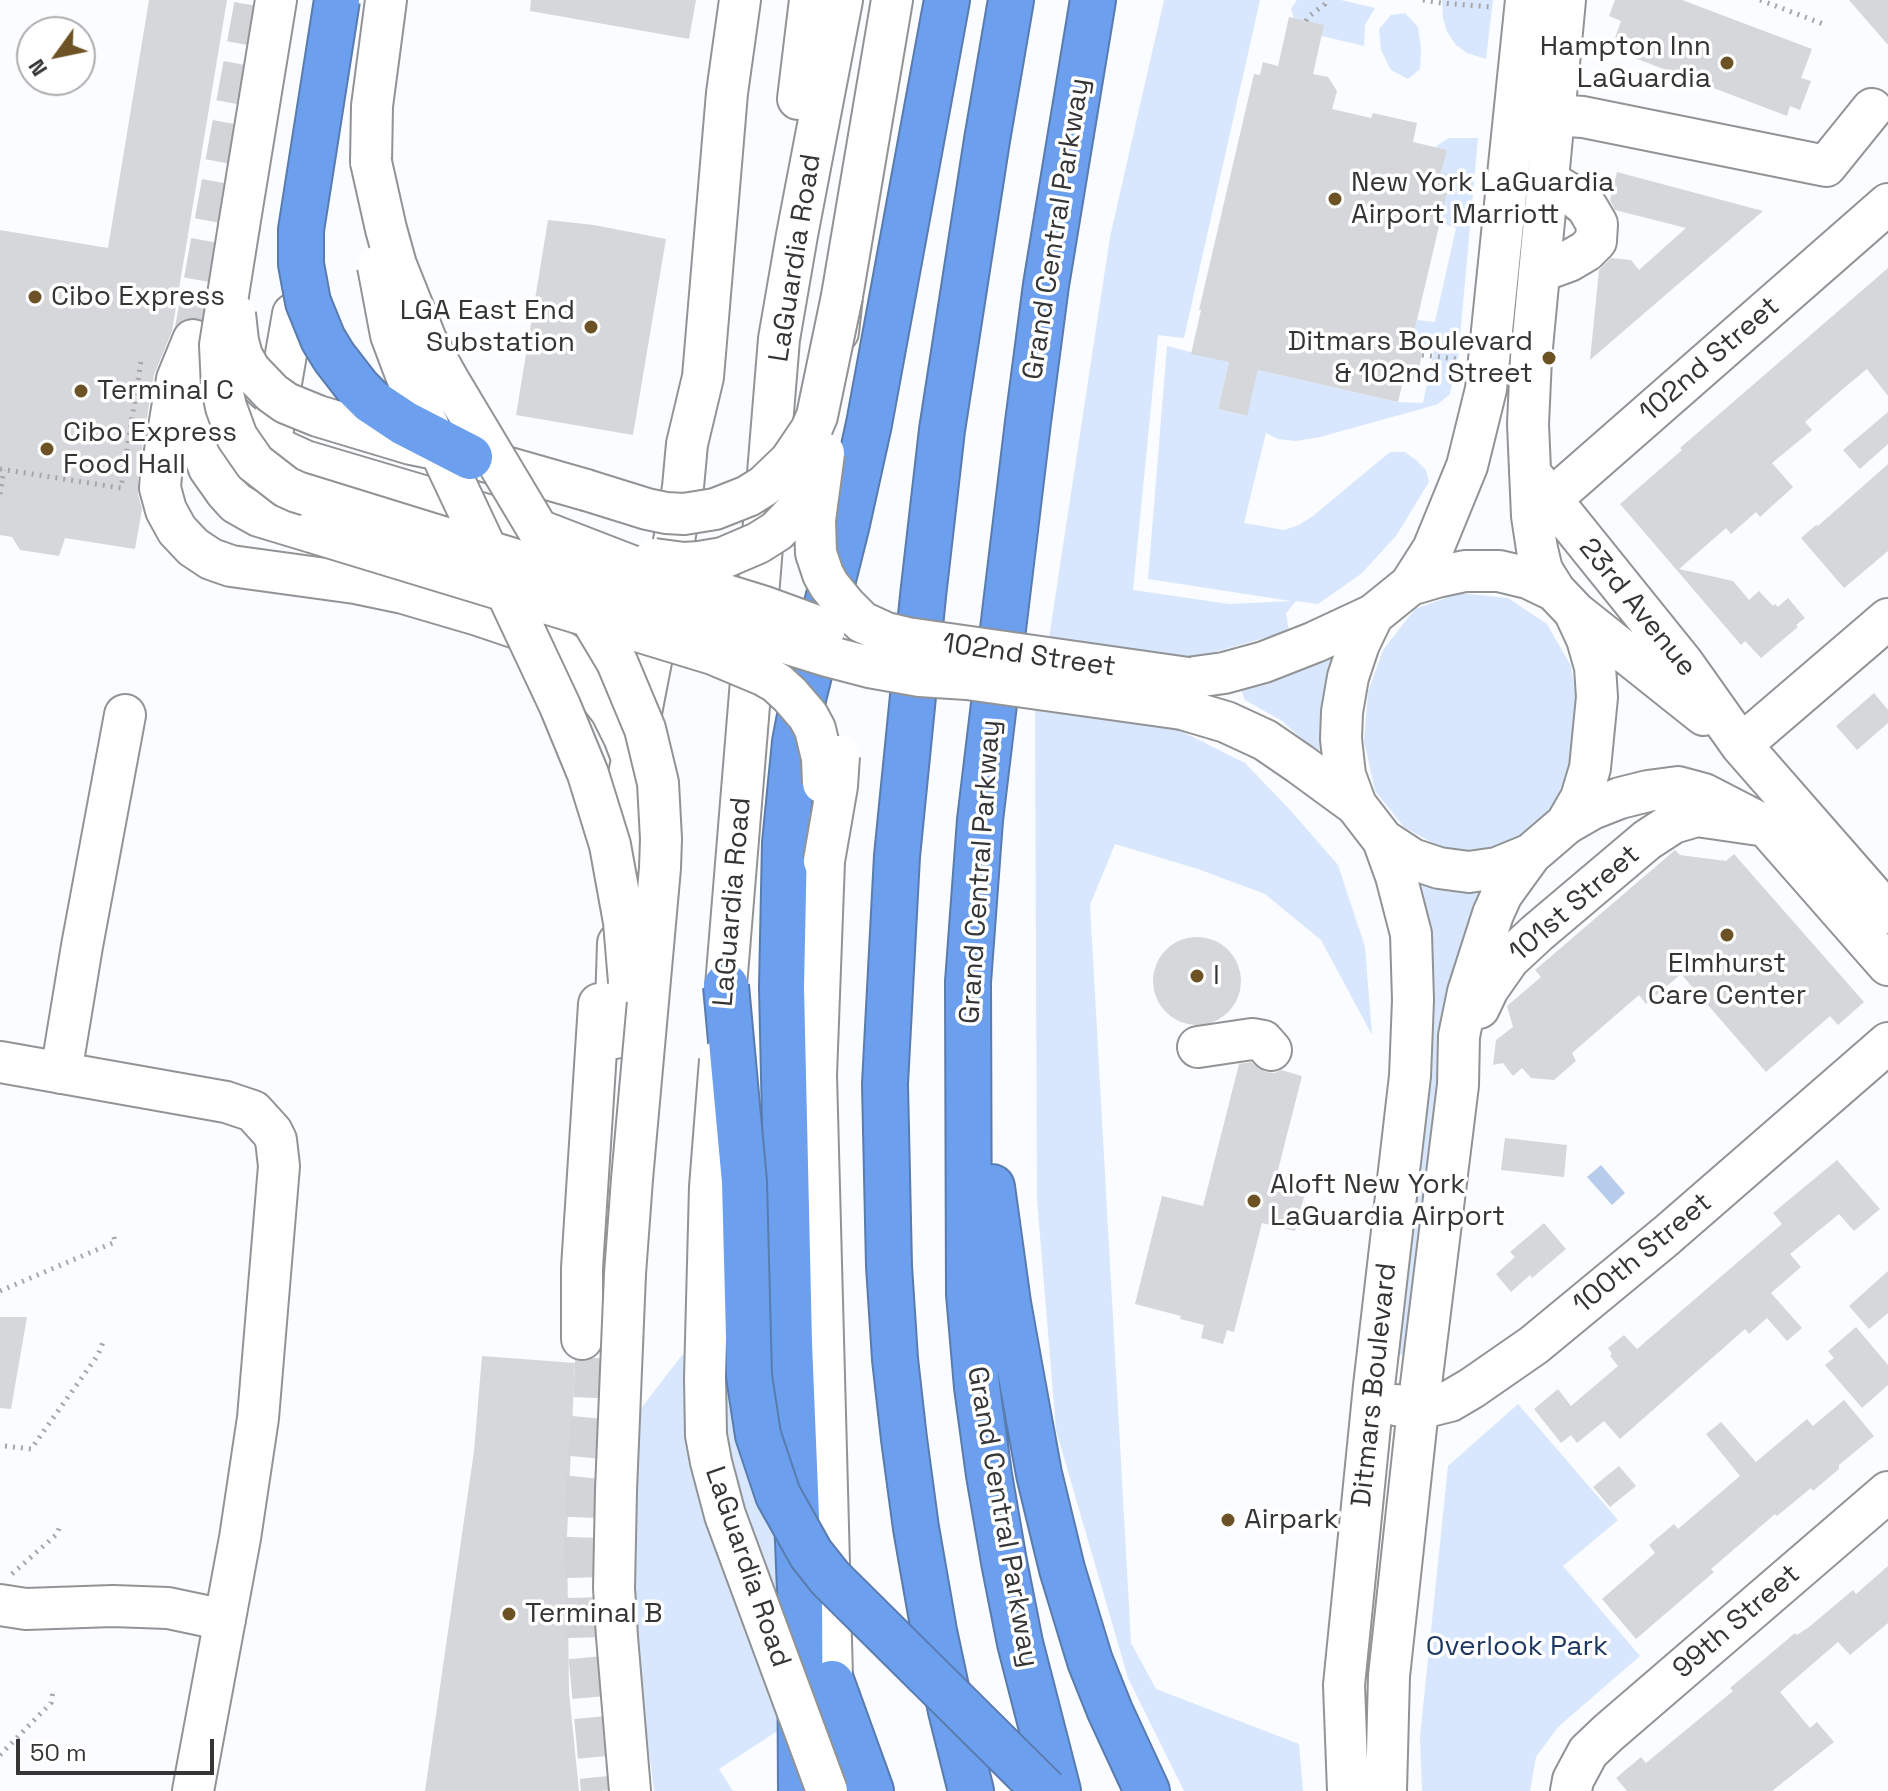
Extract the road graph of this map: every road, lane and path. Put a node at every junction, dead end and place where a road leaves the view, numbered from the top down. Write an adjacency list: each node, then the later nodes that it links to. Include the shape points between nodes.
1 (276, 0): 23 (street)
2 (337, 0): 34 (highway, bridge, via 302,210 301,264 308,302 334,357 371,401)
3 (386, 0): 20 (street, via 372,106)
4 (740, 0): 49 (street, via 703,377)
5 (810, 0): 27 (street)
6 (842, 0): 27 (street, LaGuardia Road)
7 (892, 0): 25 (street)
8 (947, 0): 86 (highway, via 869,424 804,695 786,828 782,987)
9 (1011, 0): 90 (highway, via 942,430 897,856 885,1084 889,1266 904,1439 934,1631)
10 (1093, 0): 60 (highway, Grand Central Parkway, via 1026,438 980,820)
11 (1326, 0): 16 (path)
12 (1423, 0): 15 (path)
13 (1565, 0): 19 (street)
14 (1760, 0): 17 (path)
15 (1512, 4): 40 (street, via 1486,389 1462,478 1433,549)
16 (1306, 21)
17 (1826, 25)
18 (1872, 109): 19 (street, via 1826,166)
19 (1553, 115): 21 (street)
20 (371, 162): 59 (street, bridge, via 376,250 391,335 425,423 588,774 610,845); 85 (street, bridge, via 396,265 426,340 617,662 645,729 658,783 660,868 631,1195 616,1490 614,1588)
21 (1548, 181): 24 (street); 24 (street, via 1587,207 1597,224 1596,241 1569,261)
22 (1888, 204): 37 (street, 102nd Street)
23 (239, 226): 34 (street, bridge, via 234,292 238,341 260,382 286,403 310,413); 44 (street, bridge, via 219,365 237,437 265,472 297,492)
24 (1539, 272): 37 (street, via 1529,398)
25 (842, 296): 33 (street, bridge); 34 (street, bridge, via 811,430 778,474 733,503 700,512 666,513)
26 (293, 314): 32 (street)
27 (779, 339): 61 (street, LaGuardia Road)
28 (193, 340): 32 (street, via 208,390); 38 (street, via 191,406 202,452 226,492); 49 (street, via 177,379 160,488 177,530 193,547 231,566 379,587 534,634 573,662 611,711)
29 (1422, 355): 30 (path)
30 (1458, 359)
31 (141, 361): 35 (path, via 121,488)
32 (270, 445): 38 (street); 39 (street, via 324,468)
33 (824, 453): 39 (street, bridge, via 810,488 787,521 758,543 723,558 665,561); 46 (street, 102nd Street, bridge, via 816,553 829,585 862,622 917,640)
34 (470, 457)
35 (2, 469): 36 (path)
36 (0, 494)
37 (1538, 496): 41 (street, via 1542,570); 48 (street, 23rd Avenue, via 1683,663)
38 (259, 516): 56 (street, bridge, via 713,654 777,683 808,716 820,744)
39 (541, 531): 45 (street, bridge)
40 (1410, 585): 41 (street, via 1465,571 1499,571 1528,578); 42 (street)
41 (1564, 601): 48 (street, 23rd Avenue); 52 (street, via 1587,639 1597,697 1590,768)
42 (1373, 615): 46 (street, 102nd Street); 50 (street, via 1348,677 1342,712 1345,775)
43 (1888, 619): 48 (street)
44 (777, 641): 45 (street, bridge, via 869,667); 56 (street, bridge, via 814,678 835,725 837,786)
45 (967, 679): 46 (street, 102nd Street, bridge)
46 (1185, 693): 50 (street, 102nd Street, via 1226,722 1265,740)
47 (125, 715): 67 (street)
48 (1741, 745): 57 (street, 23rd Avenue)
49 (632, 758): 51 (street)
50 (1356, 805): 54 (street)
51 (622, 811): 62 (street); 71 (street, via 603,937)
52 (1566, 824): 53 (street, via 1620,798 1678,787 1704,794); 55 (street)
53 (1766, 826): 58 (street); 68 (street, 101st Street, via 1697,816 1673,823 1647,840 1509,959 1480,1003)
54 (1383, 840): 55 (street, via 1412,859 1469,872); 73 (street, Ditmars Boulevard, via 1411,934 1413,1000 1410,1076)
55 (1531, 854): 68 (street, Ditmars Boulevard, via 1502,894 1468,992 1459,1036)
56 (824, 861): 81 (street, LaGuardia Road, via 816,1075)
57 (1888, 913)
58 (1888, 965)
59 (629, 982)
60 (968, 982): 92 (highway, Grand Central Parkway, via 969,1294 977,1387 1020,1643); 93 (highway, via 1008,1303 1039,1474 1090,1661)
61 (726, 986): 87 (street, LaGuardia Road, bridge, via 710,1187 706,1435 725,1515); 91 (highway, bridge, via 744,1182 749,1376 758,1435 778,1495 830,1578)
62 (615, 1038)
63 (1888, 1043): 74 (street, 100th Street, via 1534,1345 1450,1401)
64 (1198, 1047): 65 (street, via 1252,1039)
65 (1271, 1050)
66 (0, 1062): 67 (street)
67 (61, 1073): 80 (street, via 241,1106 253,1111 276,1140 279,1166 258,1418)
68 (1458, 1085): 74 (street, Ditmars Boulevard)
69 (113, 1232): 70 (path, via 115,1242)
70 (0, 1291)
71 (582, 1339)
72 (103, 1342): 75 (path, via 31,1449)
73 (1372, 1402): 74 (street, 100th Street); 94 (street, Ditmars Boulevard, via 1344,1685)
74 (1418, 1409): 95 (street, Ditmars Boulevard, via 1389,1676)
75 (5, 1446)
76 (1888, 1492): 96 (street, 99th Street, via 1608,1733 1588,1752)
77 (61, 1523): 78 (path, via 57,1534 10,1575)
78 (0, 1574)
79 (0, 1605): 80 (street, via 168,1608)
80 (225, 1620): 84 (street)
81 (832, 1683): 88 (street, LaGuardia Road); 89 (highway)
82 (53, 1691): 83 (path, via 51,1703)
83 (0, 1755)
84 (193, 1791)
85 (630, 1791)
86 (801, 1791)
87 (827, 1791)
88 (835, 1791)
89 (871, 1791)
90 (971, 1791)
91 (1045, 1791)
92 (1058, 1791)
93 (1147, 1791)
94 (1348, 1791)
95 (1386, 1791)
96 (1571, 1791)

